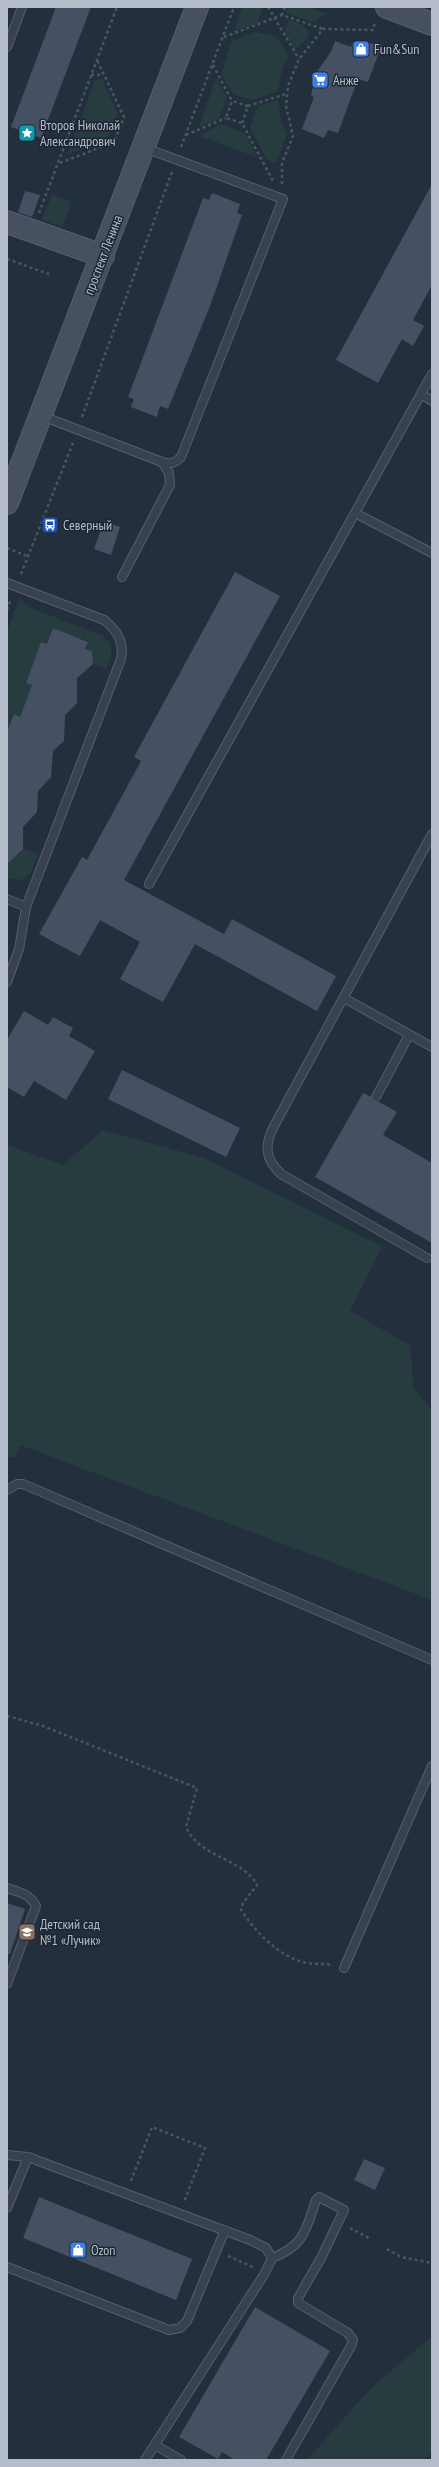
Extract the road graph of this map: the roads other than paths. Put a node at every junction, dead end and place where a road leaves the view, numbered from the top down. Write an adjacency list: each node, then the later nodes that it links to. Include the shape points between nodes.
1 (22, 7): 5 (lane)
2 (197, 7): 6 (main road, проспект Ленина)
3 (382, 13): 4 (main road)
4 (432, 24)
5 (7, 47)
6 (144, 147): 8 (main road, проспект Ленина); 13 (lane, via 283,199 181,456 172,463)
7 (7, 222): 8 (main road)
8 (103, 256): 12 (main road, проспект Ленина)
9 (432, 374): 10 (lane)
10 (421, 394): 11 (lane); 15 (lane)
11 (432, 401)
12 (40, 415): 13 (lane); 14 (main road, проспект Ленина)
13 (162, 462): 17 (lane, via 169,473 170,485)
14 (7, 503)
15 (355, 513): 16 (lane); 20 (lane)
16 (432, 553)
17 (122, 577)
18 (7, 583): 22 (lane, via 104,620 116,632 123,648)
19 (432, 834): 24 (lane)
20 (149, 884)
21 (7, 899): 22 (lane)
22 (26, 907): 23 (lane, via 19,949)
23 (7, 982)
24 (344, 998): 25 (lane); 28 (lane, via 268,1138 268,1157 273,1167 288,1179)
25 (410, 1034): 26 (lane); 27 (lane)
26 (432, 1047)
27 (376, 1097)
28 (426, 1258)
29 (7, 1490): 30 (lane, via 17,1484 23,1484)
30 (432, 1660)
31 (432, 1766): 33 (lane)
32 (7, 1888): 34 (lane, via 24,1894 32,1899 36,1906)
33 (344, 1968)
34 (7, 1984)
35 (7, 2155): 36 (lane)
36 (28, 2157): 37 (lane); 38 (lane)
37 (7, 2208)
38 (225, 2230): 39 (lane, via 266,2248); 40 (lane, via 187,2321 180,2328 169,2330)
39 (272, 2258): 41 (lane, via 265,2273); 44 (lane, via 296,2246 304,2234 319,2197 344,2210 298,2298 298,2303 348,2333 353,2340)
40 (7, 2267)
41 (155, 2445): 42 (lane); 43 (lane)
42 (145, 2460)
43 (181, 2460)
44 (286, 2460)

